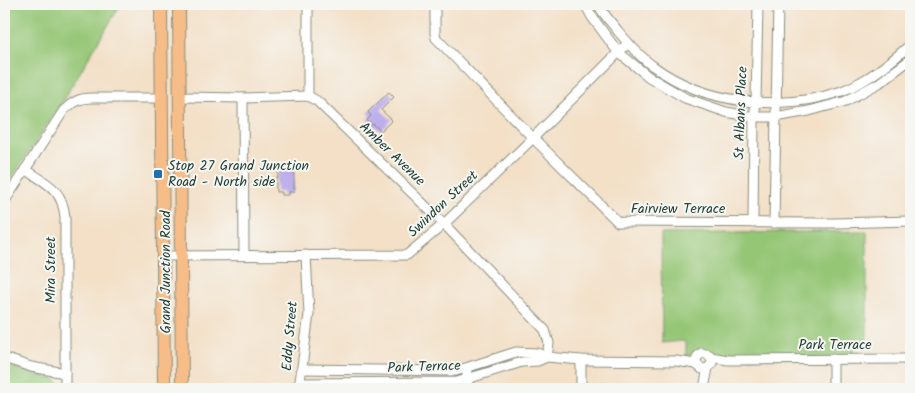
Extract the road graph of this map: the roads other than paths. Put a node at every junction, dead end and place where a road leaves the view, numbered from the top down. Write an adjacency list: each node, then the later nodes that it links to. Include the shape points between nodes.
1 (160, 4): 15 (highway, Grand Junction Road)
2 (179, 4): 14 (highway, Grand Junction Road)
3 (308, 4): 13 (street)
4 (435, 4): 21 (street, Fairview Terrace, via 436,38)
5 (586, 4): 11 (street)
6 (598, 4): 9 (street)
7 (758, 4): 17 (street, St Albans Place)
8 (778, 4): 18 (street)
9 (628, 43): 11 (street, Swindon Street); 17 (street, via 653,66 689,87 729,99)
10 (911, 44): 18 (street, via 874,74 843,90 808,100)
11 (618, 52): 19 (street, via 649,77 685,98 726,112); 21 (street, Swindon Street)
12 (911, 59): 20 (street, via 846,102)
13 (308, 96): 16 (street); 27 (street, Amber Avenue, via 317,101)
14 (180, 97): 16 (street); 31 (highway, Grand Junction Road)
15 (161, 98): 22 (street, via 81,98 73,101); 30 (highway, Grand Junction Road)
16 (244, 98): 28 (street)
17 (756, 102): 18 (street); 19 (street, St Albans Place)
18 (775, 103): 20 (street)
19 (754, 117): 20 (street); 25 (street, St Albans Place)
20 (775, 117): 26 (street)
21 (533, 138): 25 (street, Fairview Terrace, via 618,222); 27 (street, Swindon Street)
22 (25, 169): 23 (street); 40 (street, Mira Street, via 57,191 63,203)
23 (4, 202)
24 (911, 220): 26 (street, Fairview Terrace)
25 (754, 223): 26 (street, Fairview Terrace)
26 (774, 223)
27 (444, 224): 29 (street, Swindon Street, via 407,256); 32 (street, Amber Avenue, via 545,330 549,342)
28 (244, 255): 29 (street, Swindon Street); 31 (street, Swindon Street)
29 (306, 255): 39 (street, Eddy Street, via 309,314)
30 (162, 256): 31 (street, Swindon Street); 44 (highway, Grand Junction Road)
31 (180, 256): 45 (highway, Grand Junction Road)
32 (547, 357): 36 (street, Park Terrace); 38 (street, Park Terrace, via 516,352); 41 (street, Park Terrace)
33 (4, 358): 40 (street)
34 (911, 358): 35 (street, Park Terrace)
35 (833, 359): 37 (street, Park Terrace); 49 (street)
36 (581, 360): 37 (street, Park Terrace); 47 (street)
37 (704, 363): 48 (street)
38 (466, 368): 39 (street, Park Terrace, via 456,371); 41 (street)
39 (302, 369): 42 (street, Eddy Street)
40 (65, 373): 43 (street, Mira Street)
41 (468, 379): 42 (street, Park Terrace, via 457,382); 46 (street)
42 (299, 386)
43 (66, 389)
44 (164, 389)
45 (182, 389)
46 (468, 389)
47 (581, 389)
48 (704, 389)
49 (833, 389)

